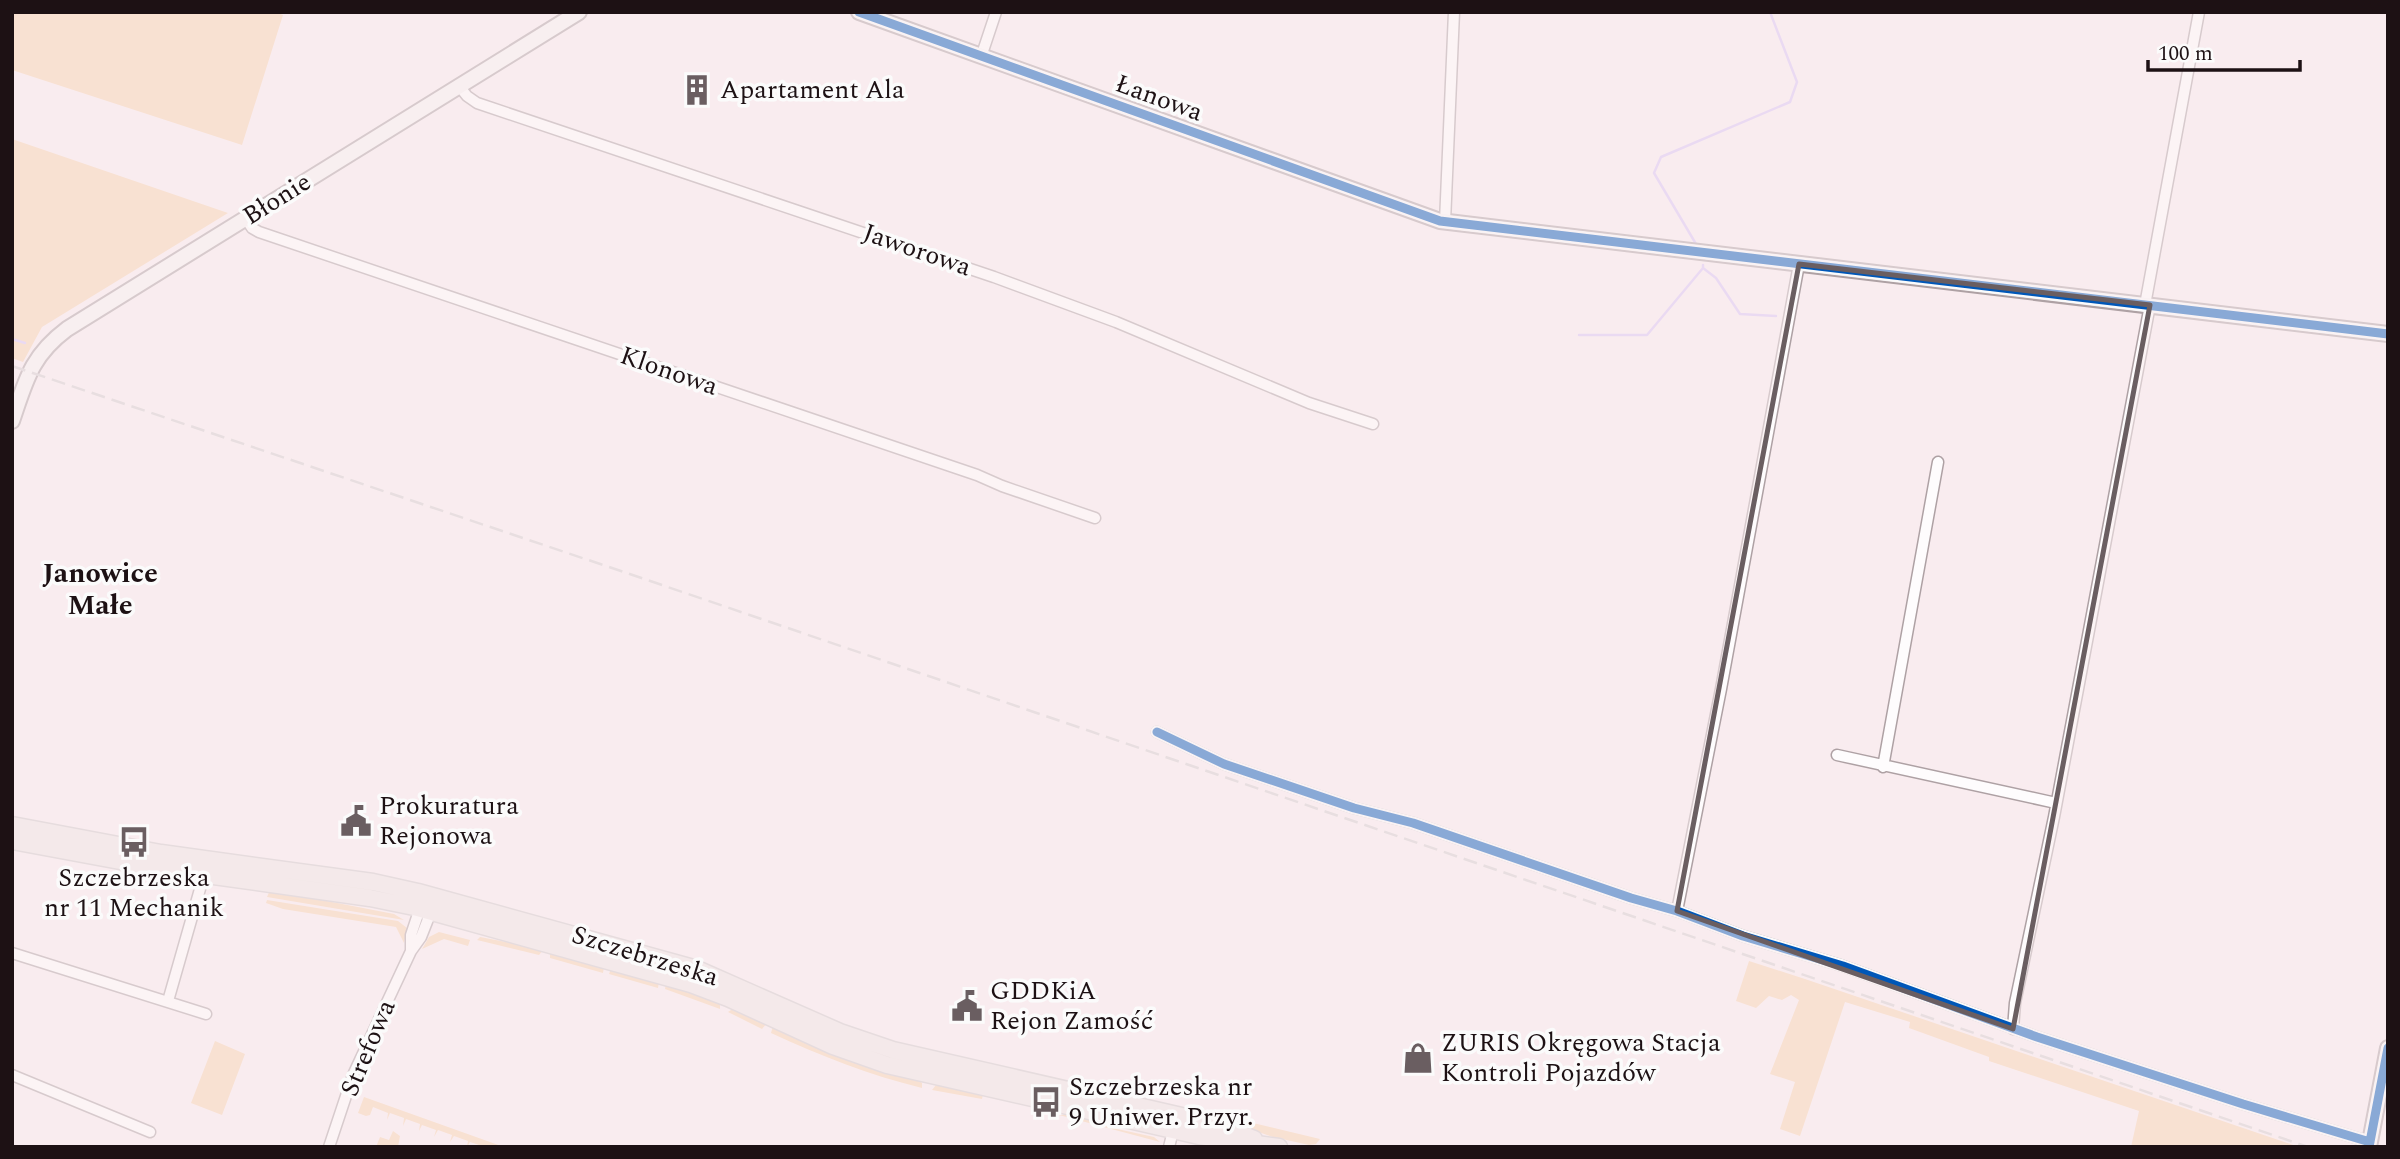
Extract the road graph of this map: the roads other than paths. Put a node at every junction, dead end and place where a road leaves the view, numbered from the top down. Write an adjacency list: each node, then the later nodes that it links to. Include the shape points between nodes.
1 (579, 12): 7 (street, Błonie)
2 (859, 12): 6 (street, Łanowa)
3 (996, 12): 6 (street)
4 (1454, 12): 9 (street)
5 (2199, 12): 11 (street)
6 (981, 57): 9 (street, Łanowa)
7 (459, 86): 8 (street, Błonie); 14 (street, Jaworowa, via 477,103 994,276)
8 (246, 219): 13 (street, Błonie, via 47,345 29,372); 16 (street, Klonowa, via 259,232)
9 (1446, 222): 10 (street, Łanowa)
10 (1799, 264): 11 (street, Łanowa); 26 (street)
11 (2148, 305): 12 (street, Łanowa); 20 (street)
12 (2388, 334)
13 (12, 421)
14 (1373, 424)
15 (1938, 462): 19 (street)
16 (1095, 517)
17 (1157, 732): 26 (street, via 1224,764 1294,789 1413,823)
18 (1837, 755): 19 (street)
19 (1883, 767): 20 (street)
20 (2056, 803): 30 (street)
21 (12, 825): 24 (main road, Szczebrzeska)
22 (12, 841): 23 (main road, Szczebrzeska)
23 (204, 876): 25 (main road, Szczebrzeska); 28 (street)
24 (431, 895): 25 (street); 33 (main road, Szczebrzeska, via 697,969 840,1032 893,1050)
25 (425, 910): 33 (main road, Szczebrzeska, via 691,984 887,1065); 37 (street, Strefowa, via 411,934 411,951 353,1075)
26 (1677, 911): 30 (street)
27 (12, 953): 28 (street)
28 (168, 1002): 29 (street)
29 (206, 1014)
30 (2012, 1028): 35 (street)
31 (2388, 1048): 35 (street)
32 (12, 1075): 34 (street)
33 (1175, 1123): 36 (main road, Szczebrzeska, via 1236,1130); 38 (street)
34 (150, 1132)
35 (2370, 1144)
36 (1271, 1145)
37 (329, 1147)
38 (1169, 1147)

